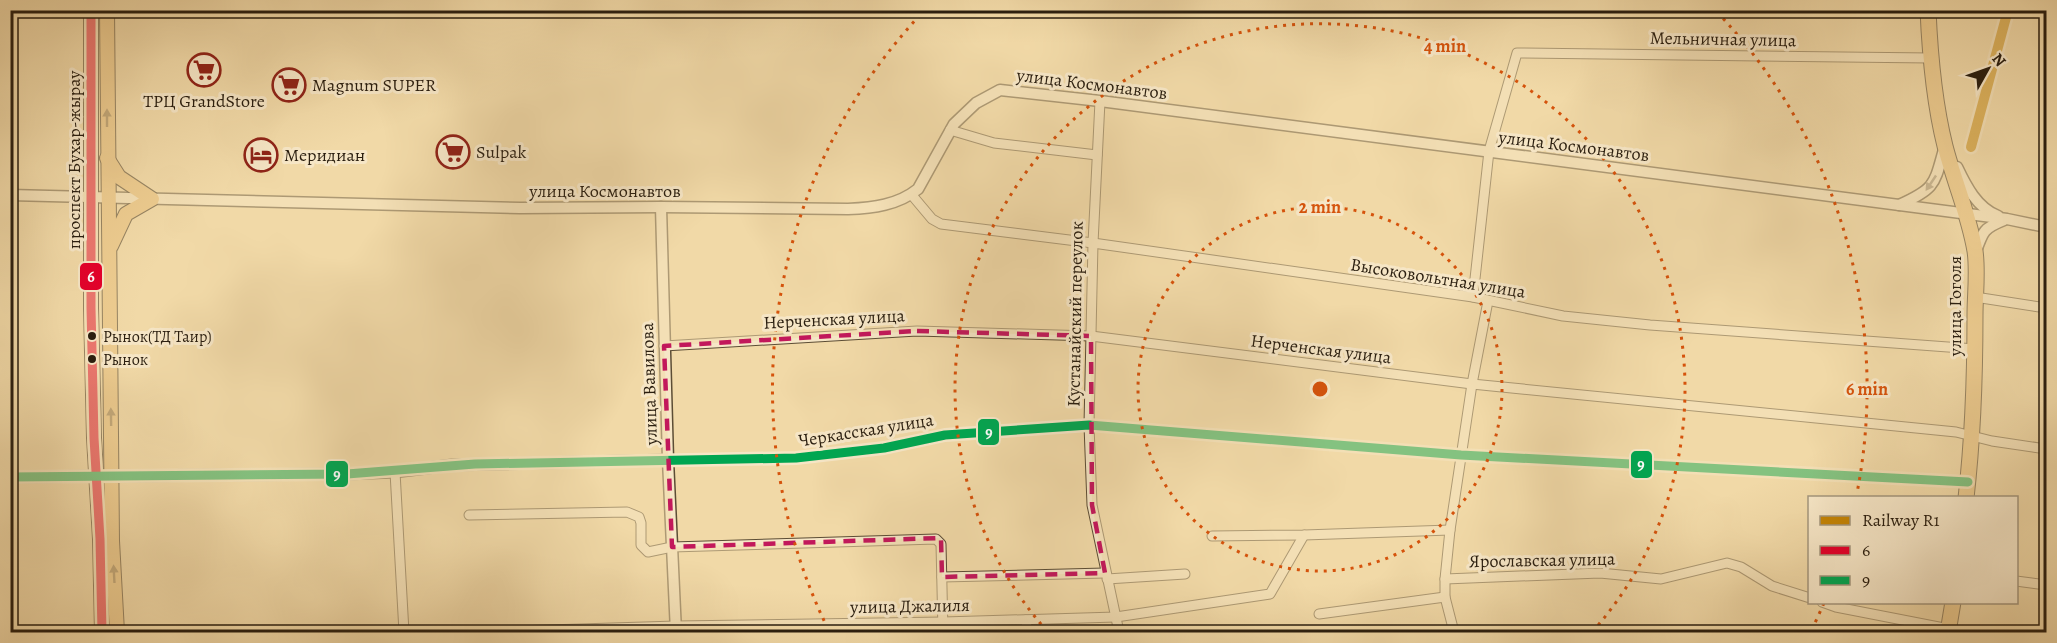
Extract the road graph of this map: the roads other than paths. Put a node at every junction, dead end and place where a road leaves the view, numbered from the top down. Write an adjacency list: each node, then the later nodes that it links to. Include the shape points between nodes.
1 (92, 10): 13 (main road, проспект Бухар-жырау)
2 (107, 10): 10 (main road, проспект Бухар-жырау, one-way to 2)
3 (1928, 10): 4 (highway, улица Гоголя)
4 (1930, 58): 7 (highway, улица Гоголя); 8 (street, Мельничная улица, via 1516,53)
5 (1100, 101): 6 (street, улица Космонавтов, via 1000,90 976,103); 8 (street, улица Космонавтов); 9 (street, Кустанайский переулок)
6 (950, 130): 9 (street, via 994,143); 11 (street, улица Космонавтов, via 918,189)
7 (1945, 146): 16 (street, one-way to 16, via 1935,181 1923,194); 18 (highway, улица Гоголя); 19 (street, via 1970,192 1989,213)
8 (1489, 151): 16 (street, улица Космонавтов); 24 (street)
9 (1097, 155): 21 (street, Кустанайский переулок)
10 (107, 158): 14 (main road, проспект Бухар-жырау); 15 (main road, via 119,177)
11 (911, 194): 17 (street, улица Космонавтов, via 879,207 848,209); 21 (street, Высоковольтная улица, via 941,224)
12 (10, 195): 13 (street, улица Космонавтов)
13 (91, 196): 14 (street, улица Космонавтов); 38 (main road, проспект Бухар-жырау)
14 (108, 197): 15 (street, улица Космонавтов); 22 (main road, проспект Бухар-жырау)
15 (152, 199): 17 (street, улица Космонавтов, via 520,208); 22 (main road, via 126,214)
16 (1899, 205): 18 (street, улица Космонавтов)
17 (661, 207): 29 (street, улица Вавилова)
18 (1966, 214): 19 (street, улица Космонавтов); 23 (highway, улица Гоголя)
19 (2007, 219): 20 (street, улица Космонавтов); 23 (street, via 1988,226)
20 (2046, 227)
21 (1093, 243): 24 (street, Высоковольтная улица); 28 (street, Кустанайский переулок)
22 (109, 250): 39 (main road, проспект Бухар-жырау, one-way to 22)
23 (1976, 253): 25 (highway, улица Гоголя)
24 (1473, 297): 26 (street, Высоковольтная улица)
25 (1975, 297): 27 (street); 30 (highway, улица Гоголя)
26 (1488, 301): 30 (street, Высоковольтная улица, via 1563,316 1650,325); 31 (street)
27 (2046, 308)
28 (1091, 336): 29 (street, Нерченская улица, via 917,331); 31 (street, Нерченская улица); 32 (street, Кустанайский переулок)
29 (664, 346): 36 (street, улица Вавилова)
30 (1975, 349): 33 (highway, улица Гоголя)
31 (1472, 384): 33 (street, Нерченская улица); 35 (street)
32 (1089, 425): 35 (street, Черкасская улица); 36 (street, Черкасская улица, via 945,435 884,448 796,458); 48 (street, Кустанайский переулок, via 1092,505)
33 (1972, 435): 34 (street, Нерченская улица); 41 (highway, улица Гоголя)
34 (2046, 449)
35 (1461, 455): 41 (street, Черкасская улица); 43 (street)
36 (668, 460): 37 (street, via 452,465); 46 (street, улица Вавилова)
37 (395, 472): 39 (street); 65 (street)
38 (95, 475): 39 (street); 40 (street); 63 (main road, проспект Бухар-жырау)
39 (111, 475): 64 (main road, проспект Бухар-жырау, one-way to 39)
40 (10, 477)
41 (1967, 490)
42 (469, 515): 46 (street, via 627,512 639,518 643,548 648,552)
43 (1450, 530): 45 (street); 50 (street)
44 (1212, 536): 45 (street)
45 (1304, 536): 58 (street, улица Джалиля, via 1270,594)
46 (672, 547): 49 (street, via 934,539 941,544); 61 (street, улица Вавилова)
47 (1185, 574): 48 (street)
48 (1106, 576): 49 (street); 58 (street, Кустанайский переулок)
49 (942, 577): 60 (street)
50 (1445, 579): 53 (street); 54 (street, Ярославская улица, via 1600,573 1661,579 1727,563 1772,586)
51 (2018, 581): 52 (street)
52 (2046, 585)
53 (1445, 597): 57 (street); 70 (street)
54 (1808, 598)
55 (1826, 604): 62 (street)
56 (1953, 604): 62 (highway)
57 (1319, 614)
58 (1116, 617): 59 (street, улица Джалиля); 69 (street, Кустанайский переулок)
59 (1026, 620): 60 (street, улица Джалиля); 68 (street)
60 (943, 622): 61 (street, улица Джалиля); 67 (street)
61 (676, 629): 66 (street, улица Джалиля)
62 (1949, 631)
63 (102, 633)
64 (117, 633)
65 (404, 633)
66 (482, 633)
67 (943, 633)
68 (1027, 633)
69 (1119, 633)
70 (1454, 633)

